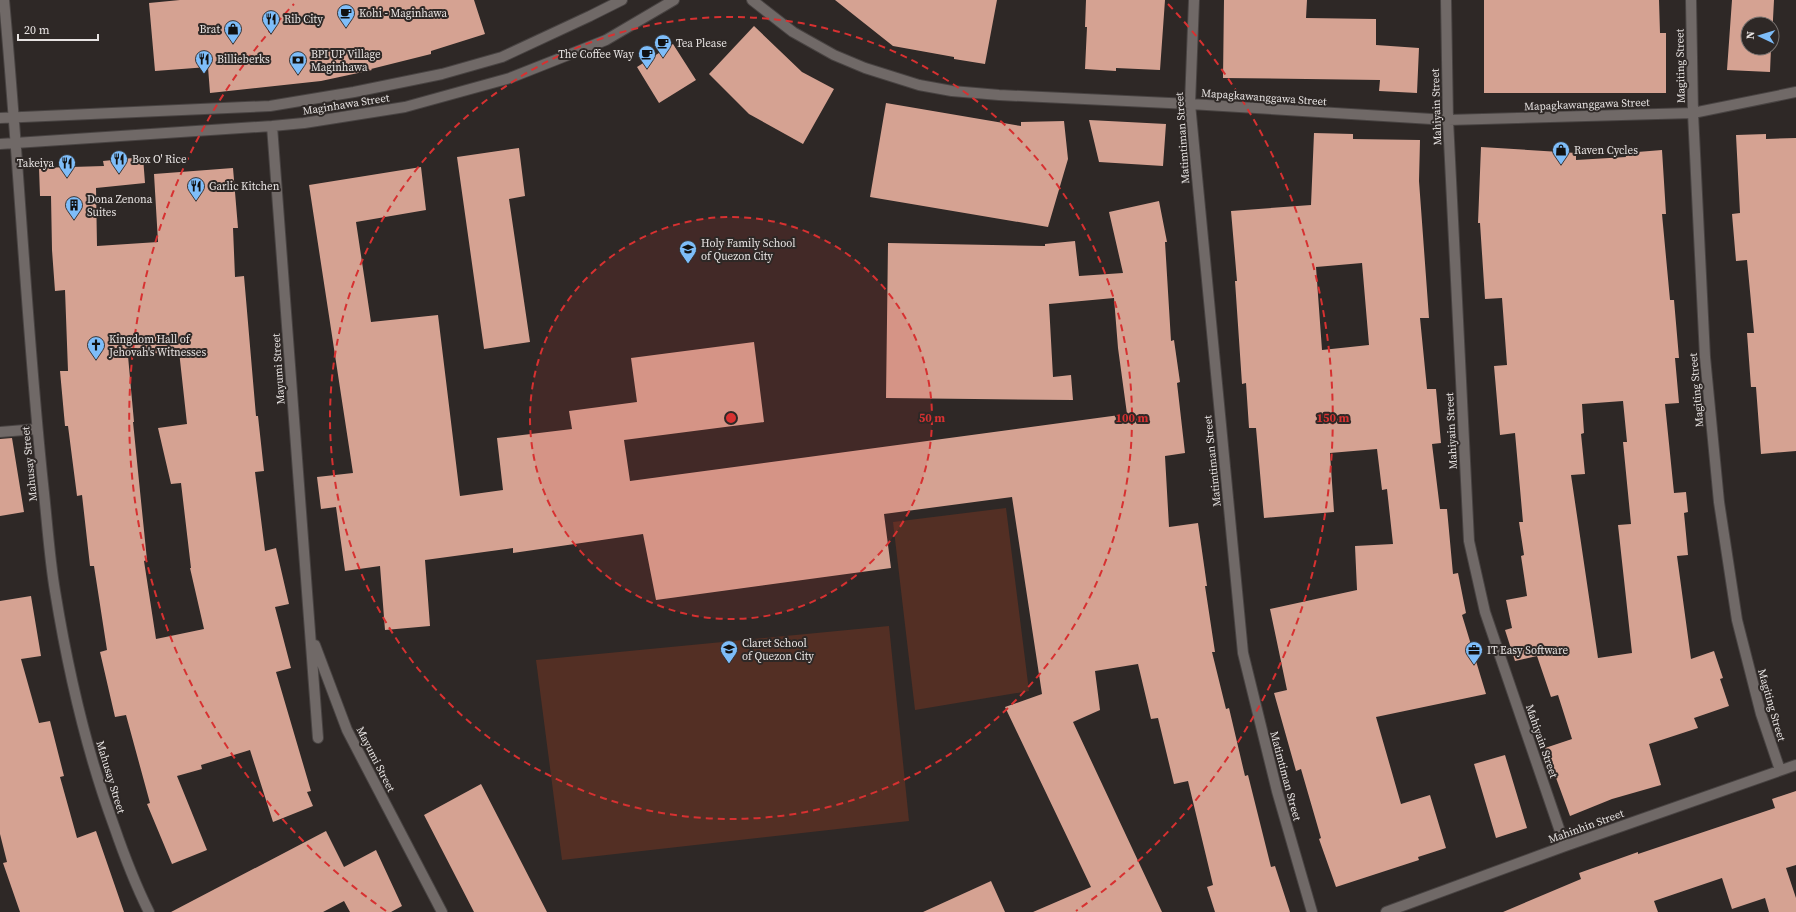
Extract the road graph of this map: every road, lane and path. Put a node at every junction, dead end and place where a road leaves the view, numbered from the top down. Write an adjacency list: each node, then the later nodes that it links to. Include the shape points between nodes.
1 (4, 0): 11 (street, Mahusay Street)
2 (622, 0): 11 (street, Maginhawa Street, via 502,57 442,74 354,92 270,106)
3 (674, 0): 14 (street, Maginhawa Street, via 606,40 510,78 405,107 304,124)
4 (752, 0): 9 (street, Mapagkawanggawa Street, via 794,32 834,55 876,72 919,85 999,95)
5 (1194, 0): 9 (street, Matimtiman Street)
6 (1446, 0): 13 (street, Mahiyain Street)
7 (1691, 0): 10 (street, Magiting Street)
8 (1796, 92): 10 (street, Mapagkawanggawa Street)
9 (1190, 104): 13 (street, Mapagkawanggawa Street); 24 (street, Matimtiman Street, via 1243,653 1277,791)
10 (1693, 113): 13 (street, Mapagkawanggawa Street); 20 (street, Magiting Street, via 1705,357 1719,502 1737,620 1761,714)
11 (14, 117): 12 (street, Maginhawa Street); 15 (street, Mahusay Street)
12 (0, 118)
13 (1448, 120): 21 (street, Mahiyain Street, via 1469,540 1485,612)
14 (272, 126): 15 (street, Maginhawa Street); 23 (street, Mayumi Street, via 308,603 308,611 318,738 302,574 306,597 308,605 309,613 316,648 347,730)
15 (16, 142): 16 (street, Maginhawa Street); 17 (street, Mahusay Street)
16 (0, 144)
17 (37, 429): 18 (street); 22 (street, Mahusay Street, via 54,588 73,689 106,806)
18 (0, 432)
19 (1796, 765): 20 (street, Mahinhin Street)
20 (1780, 770): 21 (street, Mahinhin Street)
21 (1565, 846): 25 (street, Mahinhin Street)
22 (149, 912)
23 (442, 912)
24 (1312, 912)
25 (1386, 912)

